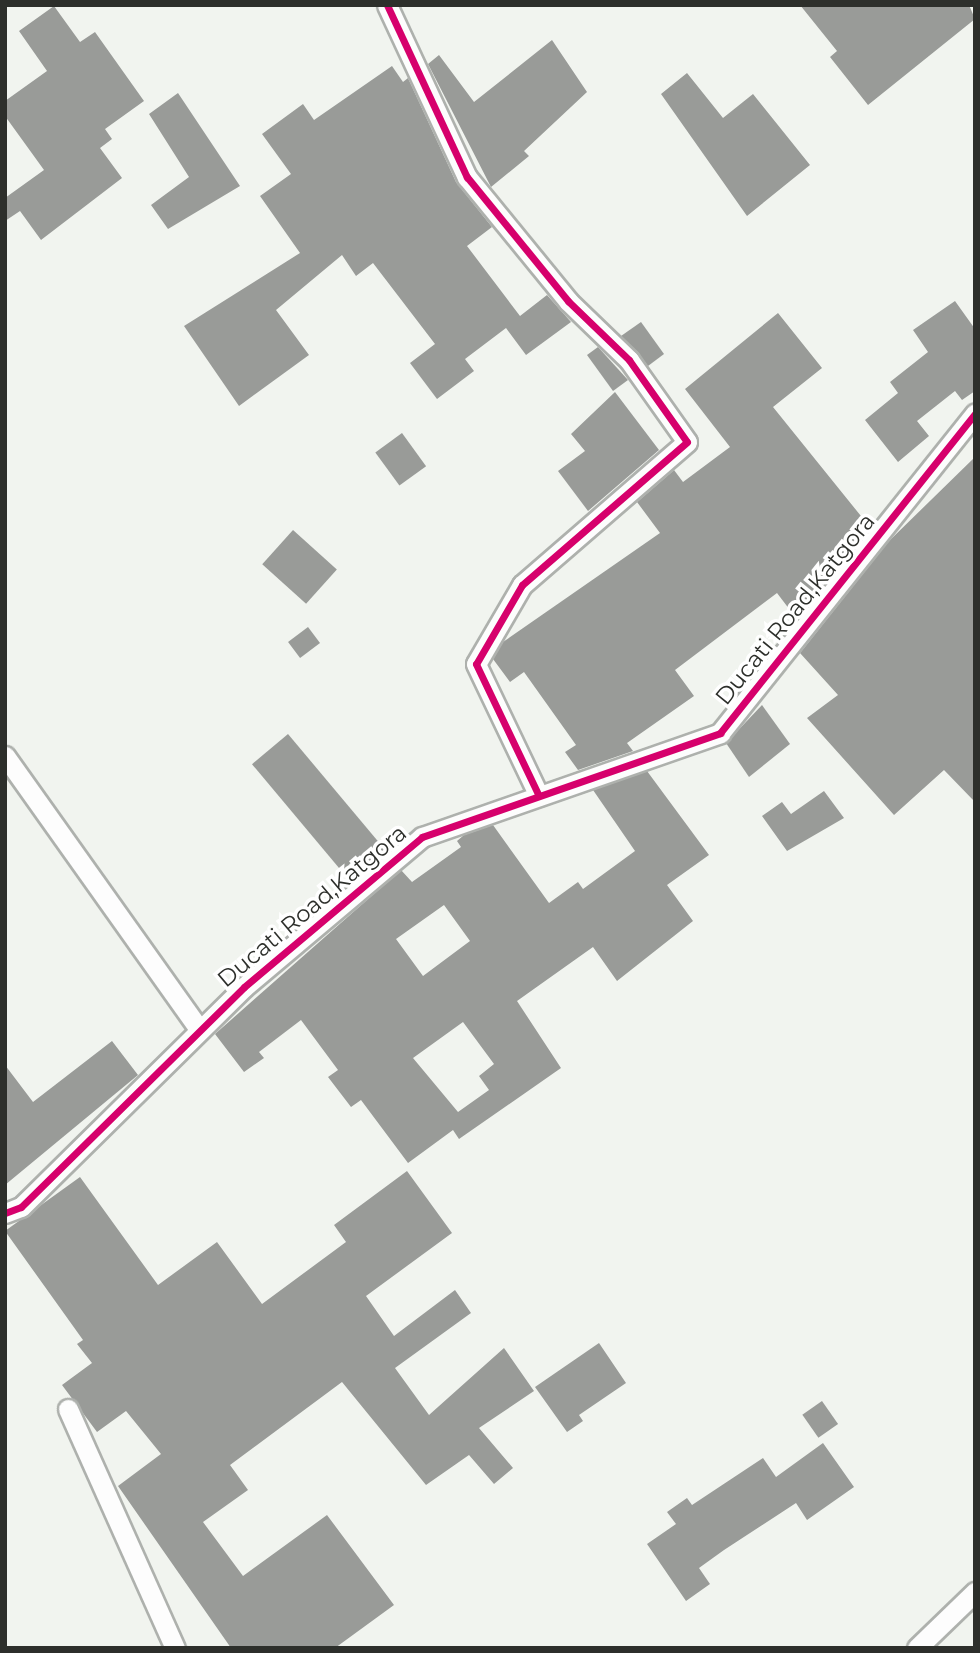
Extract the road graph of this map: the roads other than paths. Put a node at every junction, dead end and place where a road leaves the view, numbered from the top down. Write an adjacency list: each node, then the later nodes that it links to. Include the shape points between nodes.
1 (387, 5): 4 (street, via 467,177 568,301 629,360 687,442 522,585 476,664)
2 (975, 413): 4 (street, Ducati Road,Katgora, via 720,733)
3 (5, 756): 5 (street)
4 (539, 796): 5 (street, Ducati Road,Katgora, via 422,837)
5 (200, 1030): 6 (street, Ducati Road,Katgora, via 21,1207)
6 (5, 1213)
7 (68, 1409): 9 (street)
8 (975, 1592): 10 (street)
9 (175, 1648)
10 (917, 1648)

